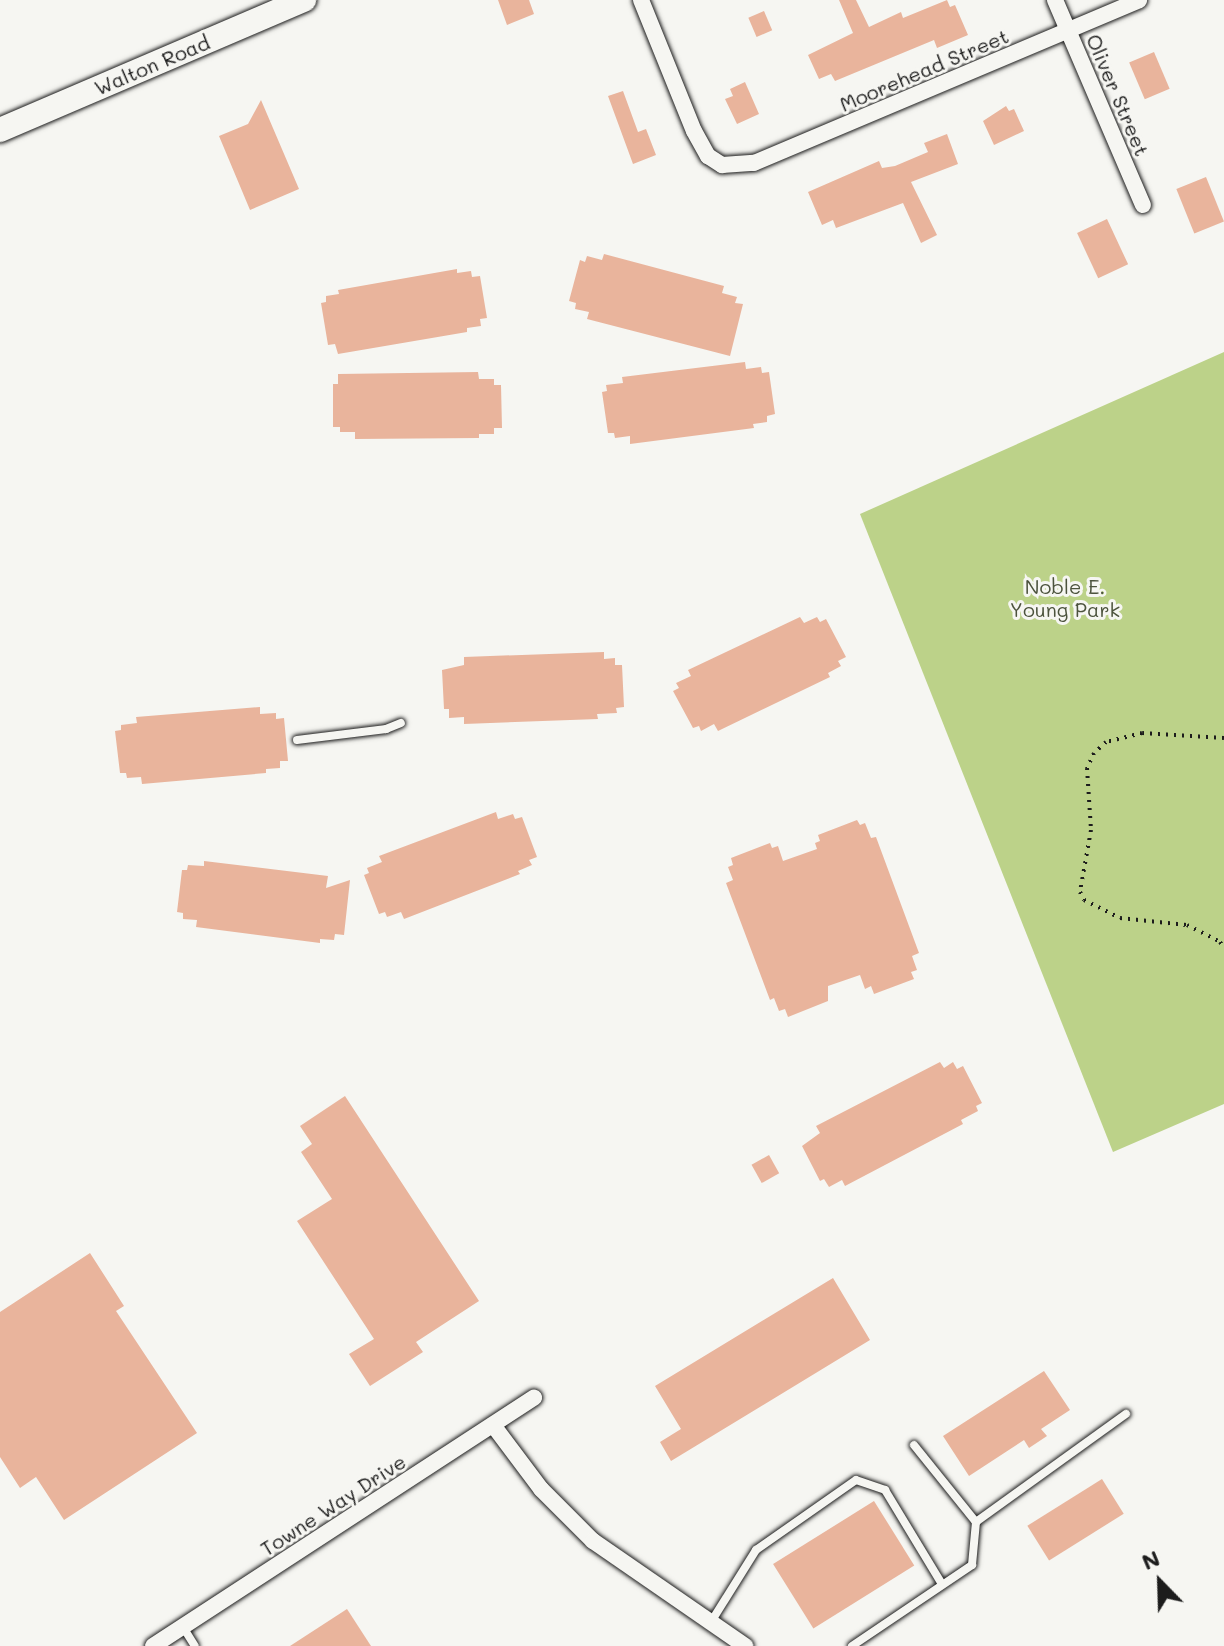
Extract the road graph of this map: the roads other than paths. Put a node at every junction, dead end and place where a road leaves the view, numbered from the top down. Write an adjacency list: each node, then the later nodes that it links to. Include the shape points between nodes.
1 (304, 0): 6 (street, Walton Road)
2 (641, 0): 5 (street, Moorehead Street, via 694,131 708,156 722,165 767,158)
3 (1055, 0): 5 (street, Oliver Street)
4 (1139, 0): 5 (street, Moorehead Street)
5 (1068, 30): 7 (street, Oliver Street)
6 (0, 130)
7 (1143, 205)
8 (401, 723): 9 (lane)
9 (297, 740)
10 (534, 1398): 12 (street, Towne Way Drive)
11 (1126, 1414): 14 (lane)
12 (493, 1425): 16 (street, via 541,1489 593,1541); 17 (street, Towne Way Drive)
13 (914, 1445): 14 (lane)
14 (976, 1522): 15 (lane, via 972,1565)
15 (942, 1584): 16 (lane, via 885,1490 856,1480 756,1550); 21 (lane)
16 (710, 1623): 20 (street)
17 (183, 1627): 18 (street, Towne Way Drive); 19 (lane)
18 (153, 1646)
19 (195, 1646)
20 (745, 1646)
21 (852, 1646)

